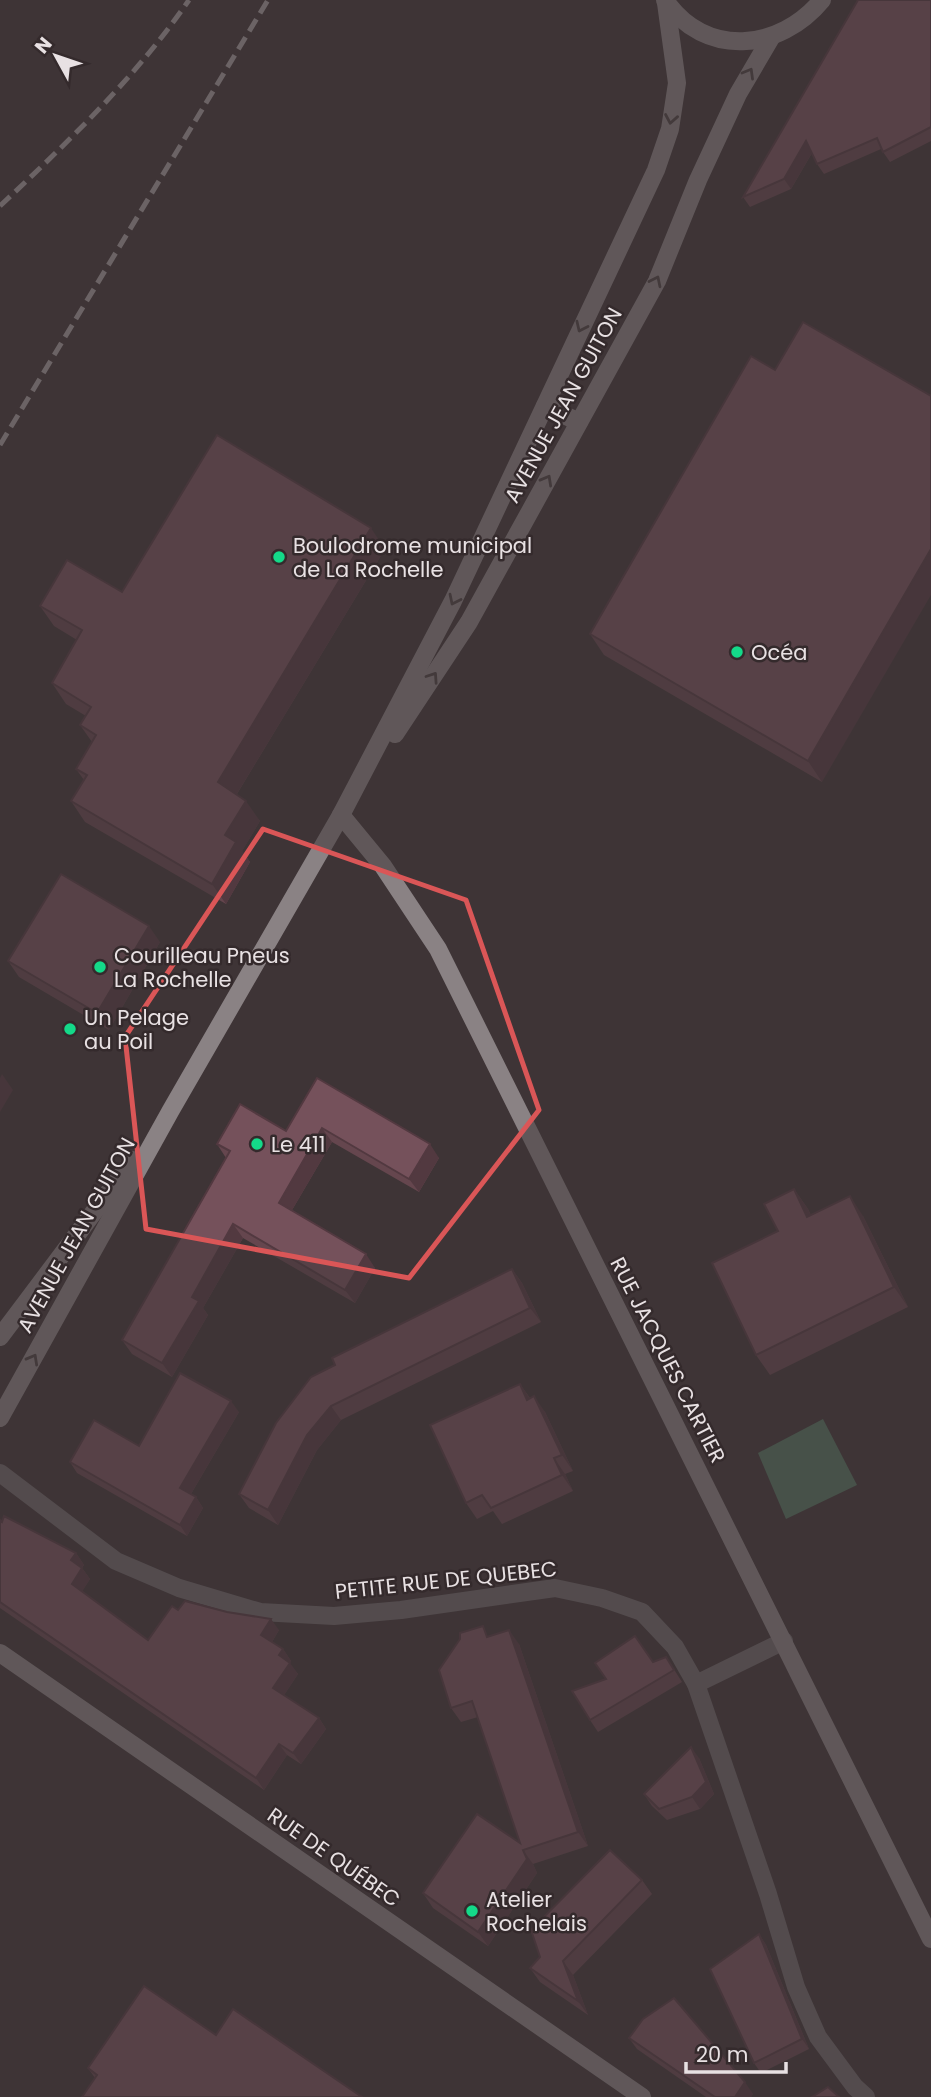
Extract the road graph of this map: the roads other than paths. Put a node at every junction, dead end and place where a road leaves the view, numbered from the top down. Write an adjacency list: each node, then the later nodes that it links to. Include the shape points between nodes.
1 (822, 0): 3 (street, via 792,27)
2 (666, 1): 3 (street, via 684,22 704,34 726,41); 4 (street, AVENUE JEAN GUITON, one-way to 4, via 677,83 670,129 656,170)
3 (772, 36): 5 (street, AVENUE JEAN GUITON, one-way to 3, via 657,281 738,94)
4 (545, 406): 5 (street); 6 (street, AVENUE JEAN GUITON, one-way to 6, via 453,601)
5 (579, 422): 6 (street, AVENUE JEAN GUITON, one-way to 5, via 469,622)
6 (341, 815): 7 (street, AVENUE JEAN GUITON); 11 (street, RUE JACQUES CARTIER, via 383,866 438,949)
7 (171, 1110): 8 (street, AVENUE JEAN GUITON); 9 (street, AVENUE JEAN GUITON, one-way to 7)
8 (0, 1336)
9 (0, 1418)
10 (0, 1473): 13 (street, PETITE RUE DE QUEBEC, via 116,1561 179,1588 260,1612 334,1616 555,1588 642,1612 675,1647)
11 (783, 1641): 13 (street); 14 (street, RUE JACQUES CARTIER)
12 (0, 1653): 15 (street, RUE DE QUÉBEC)
13 (696, 1684): 16 (street, PETITE RUE DE QUEBEC, via 796,1987 818,2037)
14 (931, 1940)
15 (642, 2097)
16 (866, 2097)

